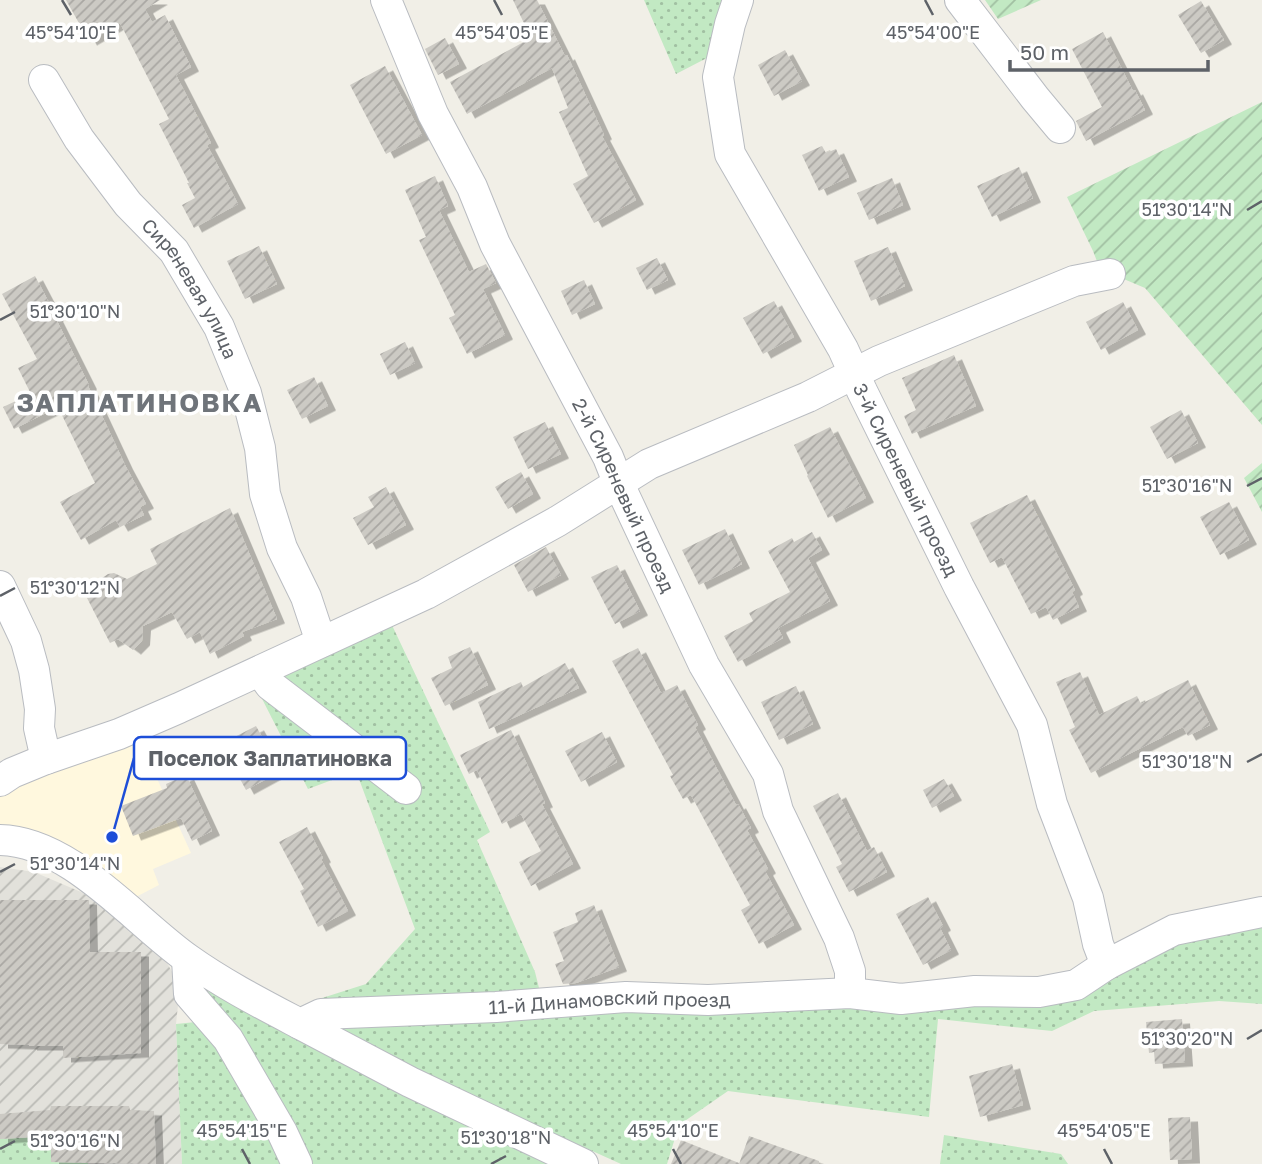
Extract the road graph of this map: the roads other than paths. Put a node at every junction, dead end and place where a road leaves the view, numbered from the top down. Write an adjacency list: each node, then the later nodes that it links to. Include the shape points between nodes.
1 (386, 0): 8 (street, 2-й Сиреневый проезд, via 433,114 472,187 495,244)
2 (738, 0): 7 (street, 3-й Сиреневый проезд, via 718,76 730,154)
3 (960, 0): 5 (street)
4 (44, 80): 10 (street, Сиреневая улица, via 79,139 128,204 174,251 219,327 246,393 268,505)
5 (1060, 128)
6 (1110, 274): 7 (street, via 1074,281)
7 (854, 373): 8 (street); 18 (street, 3-й Сиреневый проезд, via 1032,725 1052,804 1088,898)
8 (618, 482): 10 (street, via 426,594); 19 (street, 2-й Сиреневый проезд, via 704,666 768,774 778,811 839,938 850,971)
9 (0, 586): 12 (street, via 26,641)
10 (321, 642): 11 (street)
11 (260, 671): 12 (street, via 119,734); 14 (street, via 270,685)
12 (46, 759): 13 (street)
13 (0, 781)
14 (407, 789)
15 (0, 840): 17 (street, via 15,840 48,852 86,875)
16 (1262, 912): 18 (street, 11-й Динамовский проезд, via 1174,930)
17 (187, 958): 20 (street); 21 (street, via 189,994 228,1039)
18 (1106, 965): 19 (street, 11-й Динамовский проезд, via 1076,985 1039,992 901,999)
19 (850, 993): 20 (street, 11-й Динамовский проезд, via 708,1000 626,998 321,1014)
20 (300, 1024): 22 (street)
21 (297, 1164)
22 (583, 1164)

